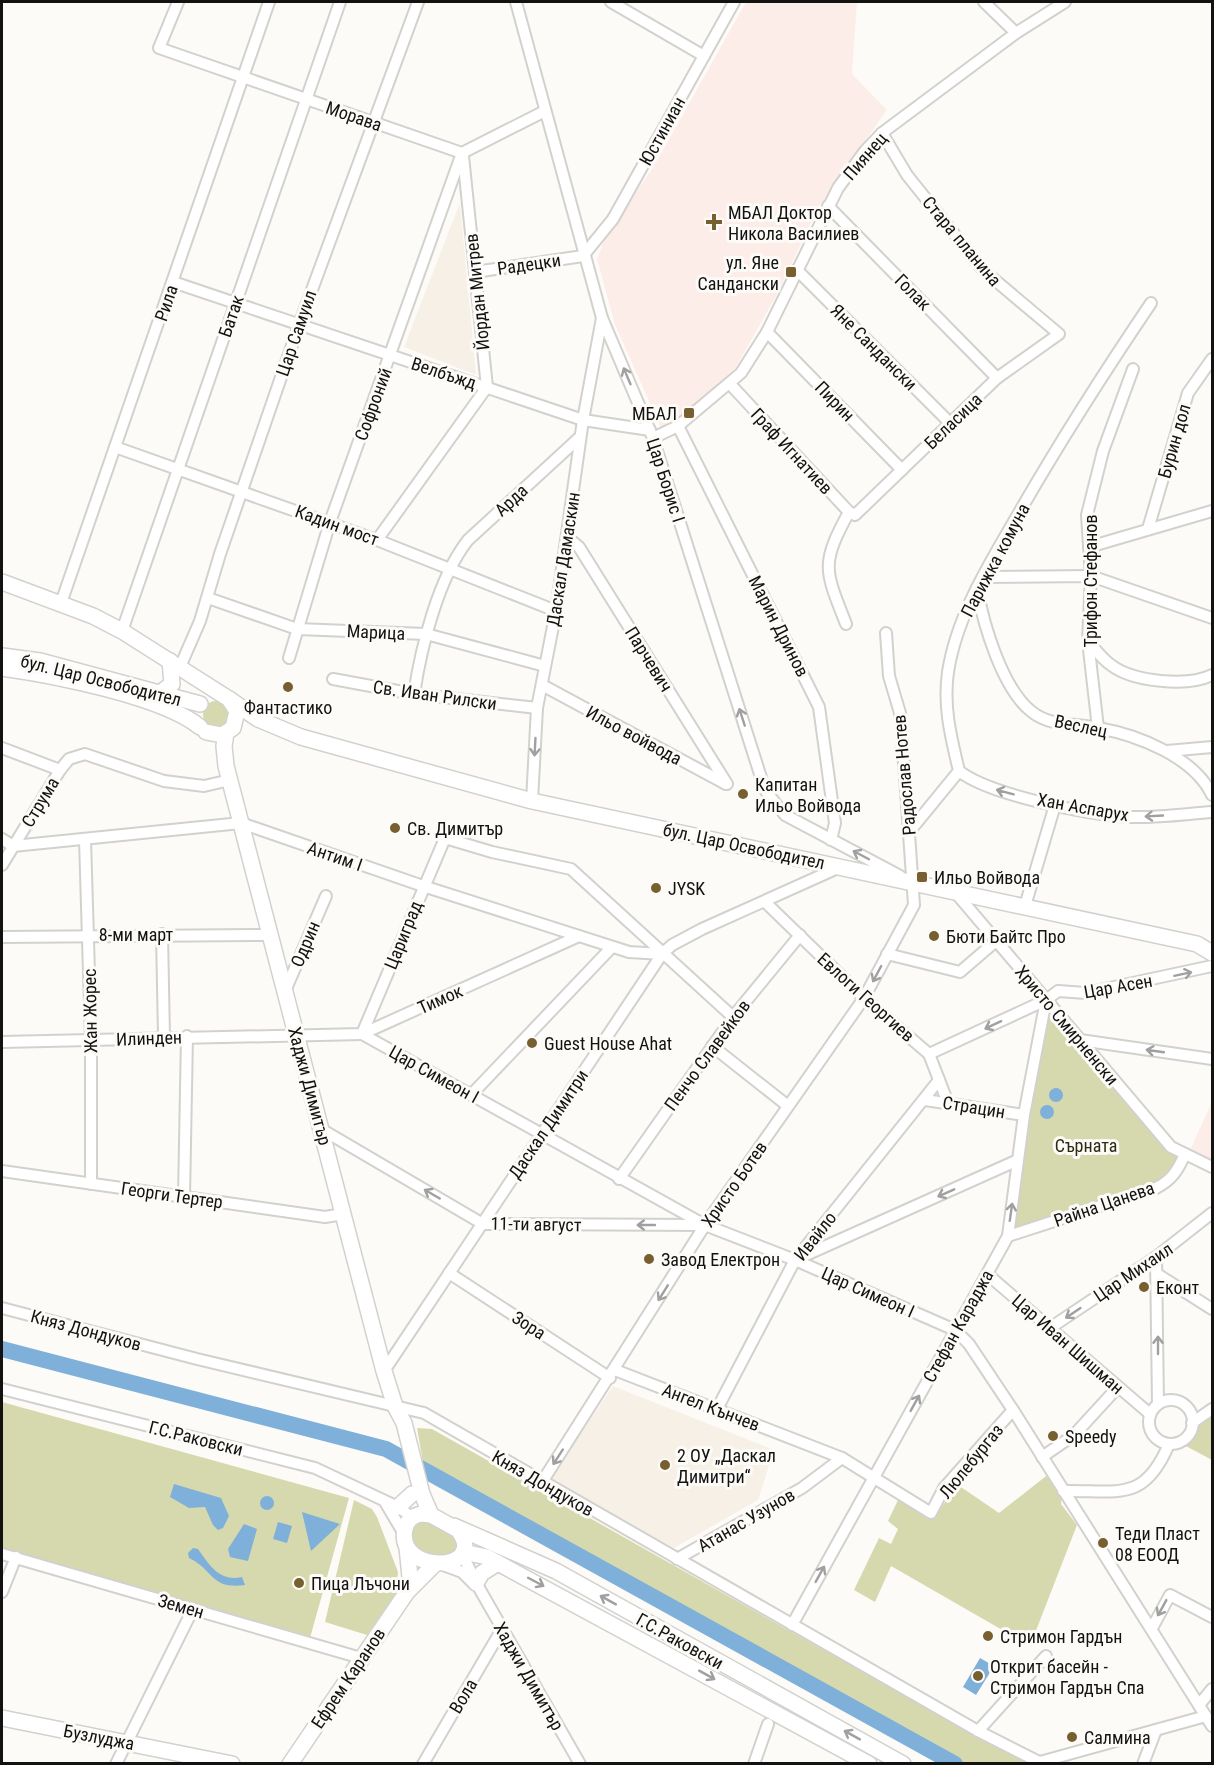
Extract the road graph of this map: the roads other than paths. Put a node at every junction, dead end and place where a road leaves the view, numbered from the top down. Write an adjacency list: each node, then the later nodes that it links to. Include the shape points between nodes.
1 (178, 2): 12 (street, Морава, via 159,48)
2 (269, 2): 12 (street, Рила)
3 (340, 2): 13 (street, Батак)
4 (418, 2): 15 (street, Цар Самуил)
5 (516, 2): 14 (street, Цар Борис I)
6 (611, 2): 11 (street)
7 (734, 2): 11 (street, Юстиниан)
8 (984, 2): 10 (street)
9 (1065, 2): 10 (street, Пиянец)
10 (1016, 33): 16 (street, Пиянец)
11 (704, 56): 19 (street, Юстиниан, via 613,219)
12 (242, 77): 13 (street, Морава); 22 (street, Рила)
13 (306, 100): 15 (street, Морава); 23 (street, Батак)
14 (545, 111): 17 (street); 19 (street, Цар Борис I)
15 (373, 123): 17 (street, Морава); 26 (street, Цар Самуил)
16 (882, 133): 18 (street, Пиянец, via 850,170); 28 (street, Стара планина, via 907,175 983,270)
17 (462, 153): 21 (street, Йордан Митрев); 29 (street, Софроний)
18 (828, 206): 20 (street, Пиянец); 32 (street, Голак)
19 (583, 256): 21 (street, Радецки); 25 (street, Цар Борис I)
20 (797, 270): 27 (street, Пиянец); 36 (street, Яне Сандански)
21 (475, 272): 34 (street, Йордан Митрев)
22 (173, 282): 23 (street, Велбъжд); 40 (street, Рила)
23 (235, 303): 26 (street, Велбъжд); 41 (street, Батак)
24 (1151, 303): 53 (street, Парижка комуна, via 1040,476)
25 (602, 318): 35 (street, Даскал Дамаскин); 38 (street, Цар Борис I, one-way to 25)
26 (299, 325): 29 (street, Велбъжд); 43 (street, Цар Самуил)
27 (767, 332): 33 (street, Пиянец); 42 (street, Пирин)
28 (1059, 334): 32 (street, Беласица)
29 (391, 356): 34 (street, Велбъжд); 46 (street, Софроний)
30 (1212, 359): 47 (street, Бурин дол, via 1188,393)
31 (1133, 369): 50 (street, Трифон Стефанов, via 1103,452 1090,504)
32 (997, 378): 36 (street, Беласица)
33 (730, 384): 37 (street, Пиянец); 45 (street, Граф Игнатиев)
34 (487, 387): 35 (street, Велбъжд); 49 (street)
35 (583, 420): 38 (street, Велбъжд); 39 (street, Даскал Дамаскин)
36 (950, 423): 42 (street, Беласица)
37 (678, 426): 38 (street, Пиянец); 98 (street, Марин Дринов, via 819,707 835,823)
38 (652, 434): 98 (street, Цар Борис I, one-way to 38, via 785,815 765,790)
39 (580, 437): 48 (street, Даскал Дамаскин); 51 (street, Арда, via 468,540)
40 (115, 447): 41 (street, Кадин мост); 57 (street, Рила)
41 (176, 468): 43 (street, Кадин мост); 62 (street, Батак)
42 (902, 470): 45 (street, Беласица)
43 (241, 491): 46 (street, Кадин мост); 56 (street, Цар Самуил)
44 (1212, 511): 47 (street)
45 (852, 514): 60 (street, Беласица, via 836,536 827,566)
46 (330, 522): 49 (street, Кадин мост); 61 (street, Софроний)
47 (1148, 529): 50 (street)
48 (567, 537): 58 (street, Даскал Дамаскин); 89 (street, Парчевич, via 579,547)
49 (376, 540): 51 (street, Кадин мост)
50 (1089, 547): 52 (street, Трифон Стефанов)
51 (450, 569): 58 (street, Кадин мост); 64 (street, Арда)
52 (1091, 576): 53 (street); 59 (street); 65 (street, Трифон Стефанов)
53 (984, 577): 55 (street, Парижка комуна)
54 (2, 582): 57 (street)
55 (977, 587): 79 (street, Веслец, via 1003,671 1024,706 1056,723); 87 (street, Парижка комуна, via 955,643 946,692 948,729)
56 (208, 598): 61 (street, Марица); 68 (street, Цар Самуил)
57 (61, 603): 62 (street)
58 (556, 611): 69 (street, Даскал Дамаскин)
59 (1212, 618)
60 (846, 624)
61 (297, 629): 64 (street, Марица); 67 (street, Софроний)
62 (122, 631): 68 (street)
63 (886, 633): 95 (street, Радослав Нотев, via 889,676 900,713)
64 (426, 634): 69 (street, Марица); 75 (street, Арда)
65 (1088, 641): 71 (street, via 1111,666 1147,679 1194,681); 79 (street, Трифон Стефанов)
66 (2, 656): 74 (street, бул. Цар Освободител, via 40,662)
67 (289, 658)
68 (175, 664): 74 (street, via 172,684); 76 (street); 77 (street)
69 (545, 666): 73 (street, Даскал Дамаскин)
70 (2, 668): 80 (street, бул. Цар Освободител, via 38,673 177,711)
71 (1212, 675)
72 (333, 679): 75 (street, Св. Иван Рилски)
73 (542, 685): 78 (street, Даскал Дамаскин); 89 (street, Ильо войвода)
74 (159, 694): 77 (street, бул. Цар Освободител)
75 (414, 694): 78 (street, Св. Иван Рилски)
76 (227, 698): 77 (street, via 212,696); 81 (street); 82 (street, via 237,711)
77 (201, 703): 80 (street, via 197,715)
78 (537, 708): 91 (street, Даскал Дамаскин, one-way to 91)
79 (1098, 728): 85 (street, Веслец)
80 (203, 729): 82 (street, via 218,735); 88 (street)
81 (278, 729): 82 (street, via 257,726); 91 (street, бул. Цар Освободител)
82 (230, 731): 88 (street, via 224,746)
83 (1212, 747): 85 (street)
84 (2, 748): 86 (street)
85 (1167, 751): 90 (street, Веслец, via 1199,774)
86 (60, 770): 88 (street, via 69,759 85,754 164,782 204,786); 99 (street, Струма)
87 (959, 771): 92 (street, Хан Аспарух, one-way to 87, via 989,788); 95 (street)
88 (228, 773): 94 (street, Хаджи Димитър)
89 (727, 784)
90 (1212, 795)
91 (532, 801): 101 (street, бул. Цар Освободител)
92 (1055, 805): 93 (street, Хан Аспарух, one-way to 92, via 1130,817); 107 (street)
93 (1212, 812)
94 (241, 823): 97 (street, Антим I); 103 (street, Антим I); 110 (street, Хаджи Димитър)
95 (909, 832): 102 (street, Радослав Нотев)
96 (2, 839): 99 (street)
97 (84, 839): 99 (street, Антим I); 108 (street, Жан Жорес)
98 (831, 840): 102 (street, Цар Борис I, one-way to 98)
99 (14, 846): 100 (street, Струма)
100 (2, 865)
101 (840, 867): 102 (street, бул. Цар Освободител); 106 (street, Даскал Димитри)
102 (913, 883): 104 (street, бул. Цар Освободител); 118 (street, Христо Ботев, via 914,905)
103 (423, 886): 112 (street, Антим I); 117 (street, Цариград, via 445,838 571,869); 125 (street, Цариград)
104 (955, 891): 107 (street, бул. Цар Освободител); 114 (street, Христо Смирненски)
105 (326, 896): 120 (street, Одрин)
106 (765, 902): 111 (street, Евлоги Георгиев); 117 (street, Даскал Димитри, via 702,929)
107 (1025, 906): 116 (street, бул. Цар Освободител, via 1197,944)
108 (88, 934): 109 (street, 8-ми март); 113 (street, 8-ми март); 128 (street, Жан Жорес)
109 (162, 934): 110 (street, 8-ми март); 127 (street)
110 (270, 934): 120 (street, Хаджи Димитър)
111 (800, 935): 121 (street, Евлоги Георгиев); 123 (street, Пенчо Славейков)
112 (579, 936): 115 (street, Антим I); 125 (street, Тимок)
113 (2, 937)
114 (996, 941): 118 (street, via 960,972); 122 (street, Христо Смирненски)
115 (612, 947): 117 (street, Антим I); 135 (street)
116 (1212, 953)
117 (662, 954): 123 (street); 141 (street, Даскал Димитри)
118 (887, 954): 121 (street, Христо Ботев, one-way to 121)
119 (1212, 966): 122 (street, Цар Асен, one-way to 119, via 1058,991 1086,993)
120 (285, 991): 124 (street, Хаджи Димитър)
121 (864, 998): 132 (street, Евлоги Георгиев); 138 (street, Христо Ботев)
122 (1046, 1000): 129 (street, Христо Смирненски); 132 (street, Цар Асен, one-way to 132); 139 (street, Стефан Караджа)
123 (733, 1017): 131 (street, Пенчо Славейков)
124 (296, 1034): 125 (street, Тимок); 126 (street, Илинден); 140 (street, Хаджи Димитър)
125 (362, 1034): 135 (street, Цар Симеон I)
126 (187, 1036): 127 (street, Илинден); 148 (street)
127 (164, 1037): 128 (street, Илинден)
128 (91, 1040): 130 (street, Илинден); 147 (street, Жан Жорес)
129 (1080, 1040): 133 (street, one-way to 129); 142 (street, Христо Смирненски, via 1171,1147)
130 (2, 1042)
131 (712, 1046): 138 (street); 146 (street, Пенчо Славейков)
132 (929, 1054): 134 (street, Евлоги Георгиев)
133 (1212, 1059)
134 (939, 1080): 136 (street, Ивайло); 137 (street, Евлоги Георгиев)
135 (471, 1095): 141 (street, Цар Симеон I)
136 (925, 1100): 137 (street, Страцин); 155 (street, Ивайло)
137 (948, 1103): 139 (street, Страцин)
138 (788, 1106): 152 (street, Христо Ботев)
139 (1024, 1115): 143 (street, Стефан Караджа)
140 (321, 1129): 150 (street, Хаджи Димитър); 151 (street, 11-ти август, one-way to 140)
141 (541, 1134): 146 (street, Цар Симеон I); 151 (street, Даскал Димитри)
142 (1185, 1154): 144 (street, Христо Смирненски); 153 (street, Райна Цанева, via 1167,1183)
143 (1018, 1160): 153 (street, Стефан Караджа, one-way to 143); 155 (street, one-way to 155)
144 (1212, 1167)
145 (2, 1171): 147 (street, Георги Тертер)
146 (619, 1179): 152 (street, Цар Симеон I)
147 (91, 1184): 148 (street, Георги Тертер)
148 (184, 1197): 150 (street, Георги Тертер, via 325,1217)
149 (1212, 1213): 154 (street, Цар Михаил)
150 (343, 1214): 163 (street, Хаджи Димитър)
151 (483, 1224): 152 (street, 11-ти август, one-way to 151); 156 (street, Даскал Димитри)
152 (705, 1225): 155 (street, Цар Симеон I); 164 (street, Христо Ботев, one-way to 164)
153 (1008, 1236): 157 (street, Стефан Караджа)
154 (1156, 1257): 158 (street); 161 (street, Цар Михаил, one-way to 161)
155 (795, 1260): 162 (street, Цар Симеон I); 170 (street, Ивайло)
156 (449, 1273): 163 (street, Даскал Димитри); 164 (street, Зора)
157 (987, 1274): 161 (street, Цар Иван Шишман); 162 (street, Стефан Караджа)
158 (1158, 1274): 160 (street); 167 (street, one-way to 158)
159 (2, 1308): 168 (street, Княз Дондуков)
160 (1212, 1310)
161 (1050, 1328): 165 (street, Цар Иван Шишман)
162 (955, 1330): 171 (street, Цар Симеон I, via 969,1344); 177 (street, Стефан Караджа, one-way to 162)
163 (384, 1371): 168 (street, Хаджи Димитър)
164 (613, 1374): 170 (street, Ангел Кънчев); 178 (street, Христо Ботев, one-way to 178)
165 (1118, 1387): 172 (street, Цар Иван Шишман); 175 (street, via 1074,1435)
166 (2, 1389): 181 (street, Г.С.Раковски, via 315,1468)
167 (1158, 1404): 172 (street); 173 (street, via 1178,1401 1189,1410)
168 (395, 1406): 178 (street, Княз Дондуков, via 424,1413); 180 (street, Хаджи Димитър)
169 (1212, 1408): 173 (street)
170 (717, 1409): 176 (street, Ангел Кънчев)
171 (1013, 1410): 175 (street, Цар Симеон I); 182 (street, Люлебургаз, via 944,1488)
172 (1150, 1414): 174 (street, via 1152,1434)
173 (1192, 1423): 174 (street, via 1188,1436)
174 (1169, 1444): 179 (street, via 1160,1465 1135,1489)
175 (1042, 1457): 179 (street, Цар Симеон I)
176 (842, 1458): 177 (street, Ангел Кънчев); 190 (street, Атанас Узунов, via 802,1488)
177 (875, 1477): 182 (street, Ангел Кънчев); 198 (street, Стефан Караджа, one-way to 177)
178 (542, 1482): 190 (street, Княз Дондуков)
179 (1063, 1491): 199 (street, Цар Симеон I)
180 (417, 1494): 181 (street); 183 (street); 184 (street)
181 (391, 1504): 184 (street, Г.С.Раковски); 186 (street)
182 (932, 1514)
183 (431, 1515): 184 (street); 185 (street)
184 (413, 1516): 186 (street, via 405,1527)
185 (454, 1526): 187 (street, via 463,1537); 221 (street, Г.С.Раковски, one-way to 185, via 555,1571)
186 (406, 1541): 192 (street, via 421,1558); 195 (street, via 410,1577)
187 (463, 1553): 191 (street, Г.С.Раковски); 192 (street); 193 (street, Хаджи Димитър)
188 (2, 1554): 189 (street, Земен)
189 (16, 1557): 194 (street); 196 (street, Земен)
190 (677, 1559): 198 (street, Княз Дондуков)
191 (498, 1563): 193 (street, via 482,1573); 220 (street, Г.С.Раковски, one-way to 220)
192 (439, 1564): 193 (street, via 462,1572); 195 (street, Ефрем Каранов)
193 (478, 1585): 200 (street, Хаджи Димитър)
194 (2, 1592)
195 (407, 1592): 202 (street, Ефрем Каранов)
196 (193, 1609): 202 (street, Земен); 211 (street)
197 (1212, 1617): 199 (street, one-way to 199, via 1170,1595)
198 (792, 1625): 210 (street, Княз Дондуков)
199 (1152, 1628): 204 (street, Цар Симеон I)
200 (502, 1629): 217 (street, Вола); 218 (street, Хаджи Димитър)
201 (1046, 1656): 210 (street)
202 (361, 1658): 216 (street, Ефрем Каранов)
203 (1212, 1689): 204 (street)
204 (1199, 1704): 205 (street, Цар Симеон I)
205 (1206, 1716): 208 (street, Цар Симеон I); 209 (street)
206 (2, 1718): 211 (street, Бузлуджа)
207 (768, 1724): 219 (street)
208 (1212, 1726)
209 (1156, 1730): 213 (street); 222 (street)
210 (978, 1731): 213 (street, Княз Дондуков)
211 (127, 1743): 212 (street, Бузлуджа); 214 (street)
212 (195, 1760): 215 (street, Бузлуджа)
213 (1042, 1763)
214 (116, 1764)
215 (232, 1764)
216 (290, 1764)
217 (423, 1764)
218 (580, 1764)
219 (754, 1764)
220 (869, 1764)
221 (903, 1764)
222 (1143, 1764)

